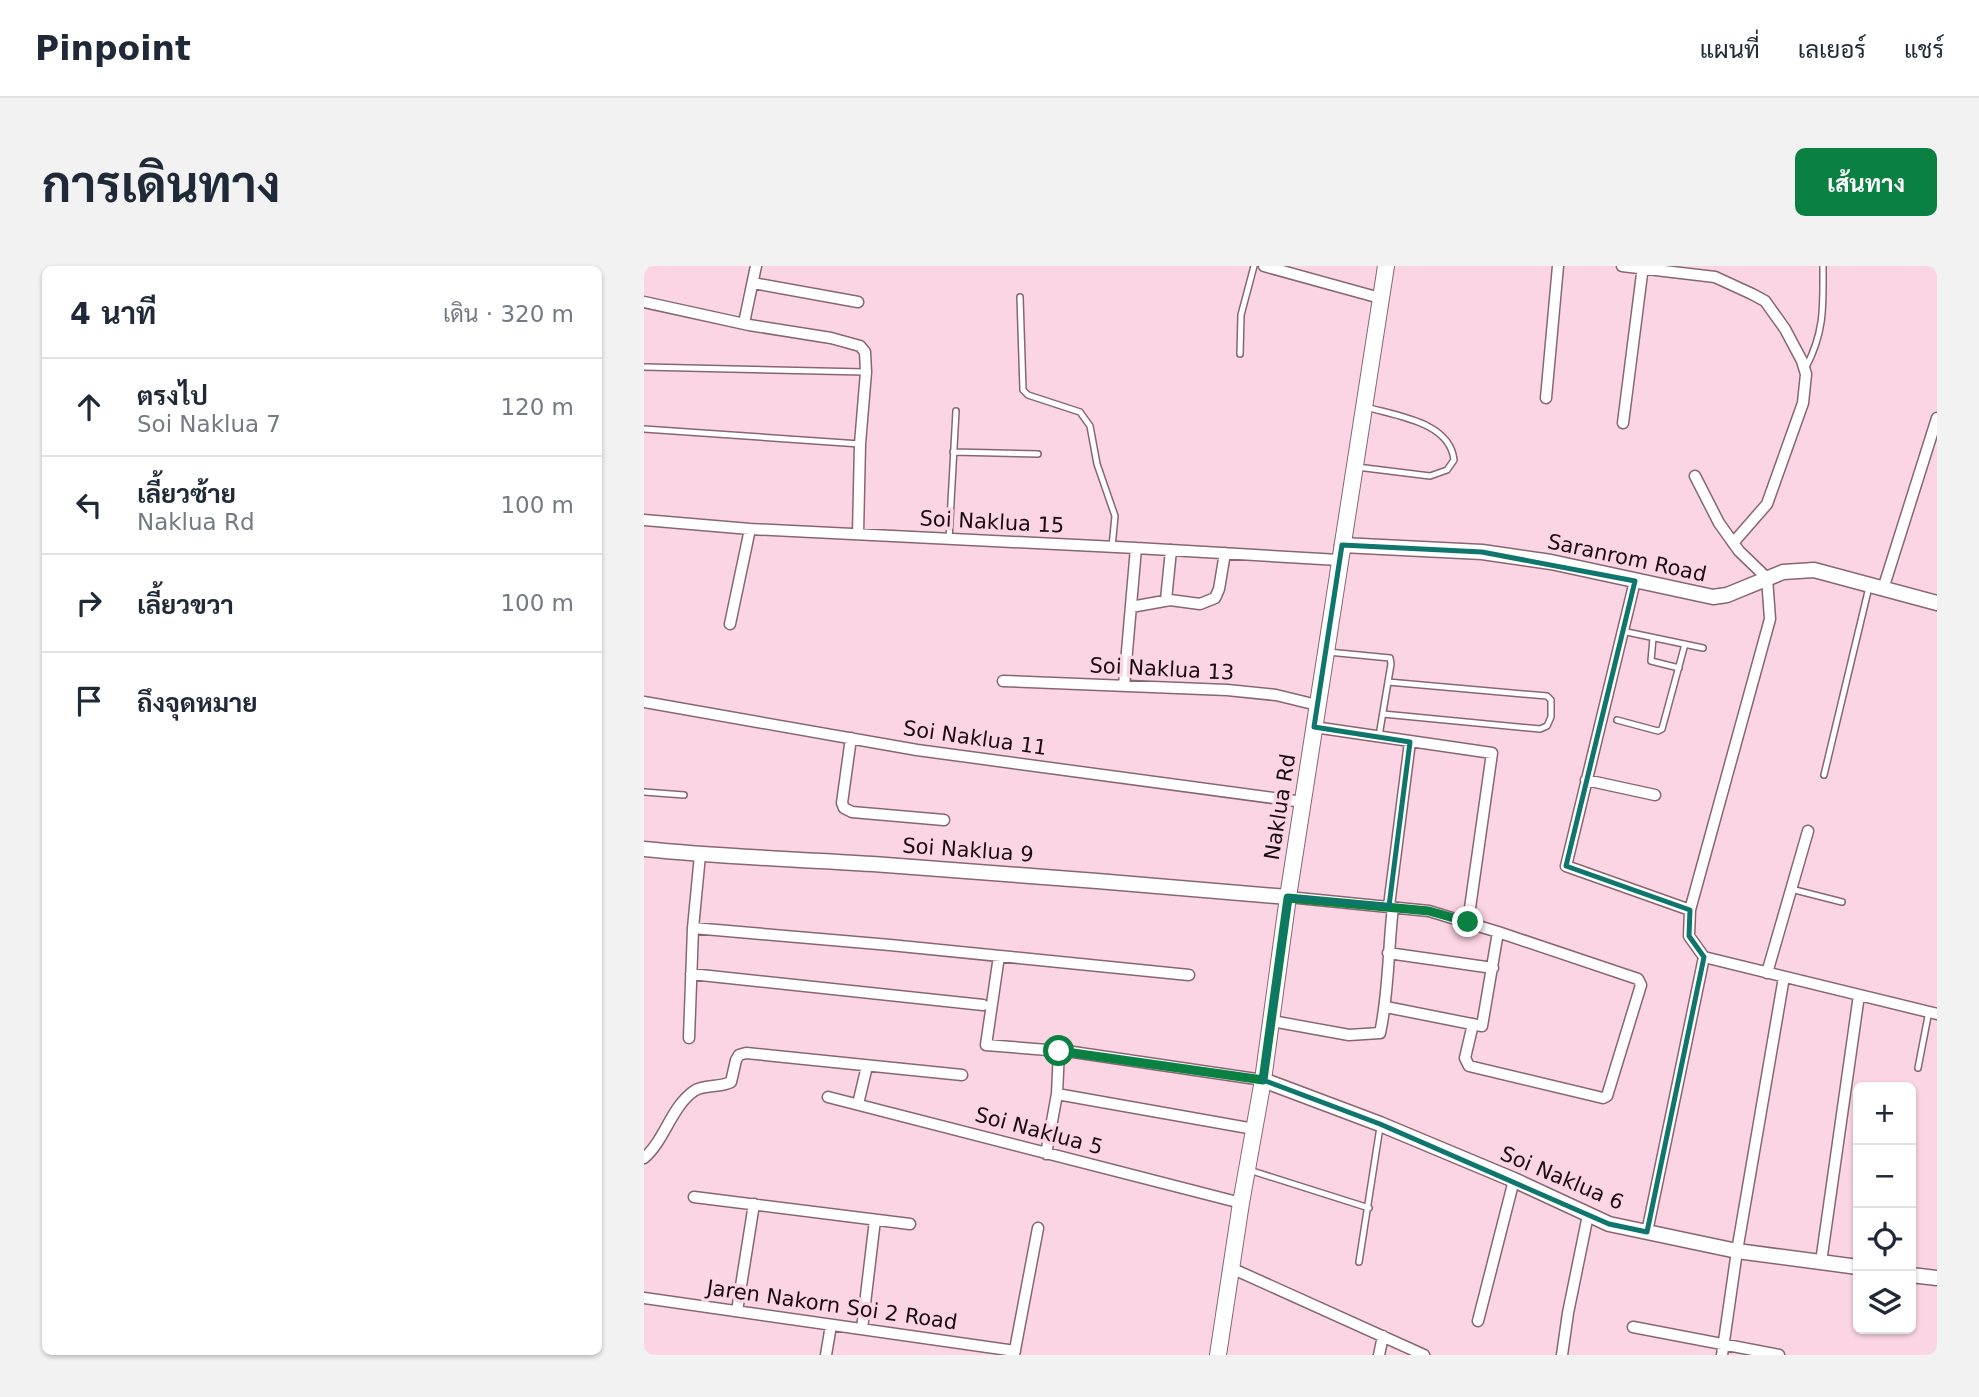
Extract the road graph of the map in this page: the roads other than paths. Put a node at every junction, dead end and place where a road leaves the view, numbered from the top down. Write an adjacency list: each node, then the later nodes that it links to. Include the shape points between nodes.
1 (756, 266): 9 (street)
2 (1254, 266): 15 (lane, via 1241,315)
3 (1264, 266): 11 (street)
4 (1385, 266): 11 (main road, Naklua Rd)
5 (1559, 266): 19 (street)
6 (1622, 266): 8 (street)
7 (1823, 266): 17 (lane, via 1821,330)
8 (1643, 267): 17 (street, via 1715,277 1765,301); 23 (street)
9 (753, 283): 13 (street); 14 (street)
10 (1020, 298): 35 (lane, via 1023,390 1080,412 1090,426 1115,516)
11 (1380, 298): 20 (main road, Naklua Rd)
12 (644, 302): 14 (street)
13 (858, 302)
14 (744, 323): 18 (street, via 851,342 865,352)
15 (1240, 354)
16 (644, 366): 18 (lane)
17 (1805, 369): 34 (street, via 1802,403 1767,503)
18 (866, 372): 25 (street)
19 (1546, 398)
20 (1363, 406): 28 (main road, Naklua Rd); 28 (lane, via 1437,432 1447,439 1454,460 1447,470 1430,476)
21 (956, 411): 26 (lane)
22 (1937, 418): 42 (street)
23 (1623, 423)
24 (644, 429): 25 (lane)
25 (860, 444): 32 (street)
26 (953, 452): 27 (lane); 33 (lane)
27 (1038, 454)
28 (1354, 467): 38 (main road, Naklua Rd)
29 (1695, 476): 34 (street)
30 (644, 520): 31 (street, Soi Naklua 15)
31 (750, 529): 32 (street, Soi Naklua 15); 46 (street)
32 (858, 534): 33 (street, Soi Naklua 15)
33 (949, 539): 35 (street, Soi Naklua 15)
34 (1733, 544): 40 (street)
35 (1112, 547): 36 (street, Soi Naklua 15)
36 (1136, 548): 37 (street, Soi Naklua 15); 45 (street)
37 (1171, 550): 39 (street, Soi Naklua 15); 43 (street)
38 (1340, 552): 39 (street, Soi Naklua 15); 41 (street, Saranrom Road, via 1482,552); 51 (main road, Naklua Rd)
39 (1225, 553): 43 (street, via 1215,598 1200,604)
40 (1767, 578): 41 (street, Saranrom Road, via 1713,597); 42 (street, Saranrom Road, via 1814,570); 78 (street, via 1770,619)
41 (1635, 581): 47 (street)
42 (1876, 587): 44 (street, Saranrom Road); 64 (lane)
43 (1166, 600): 45 (street)
44 (1937, 603)
45 (1132, 607): 55 (street)
46 (730, 624)
47 (1622, 631): 48 (lane); 65 (street)
48 (1653, 638): 49 (lane); 52 (lane, via 1651,662)
49 (1685, 644): 50 (lane); 52 (lane)
50 (1703, 648)
51 (1325, 652): 54 (lane, via 1390,658); 57 (main road, Naklua Rd)
52 (1679, 667): 59 (lane, via 1660,731)
53 (1003, 681): 55 (street, Soi Naklua 13)
54 (1388, 682): 58 (lane); 58 (lane, via 1547,696 1551,717 1540,729)
55 (1124, 686): 57 (street, Soi Naklua 13, via 1276,695)
56 (644, 702): 62 (street, Soi Naklua 11)
57 (1317, 705): 60 (main road, Naklua Rd)
58 (1383, 714): 61 (lane)
59 (1617, 720)
60 (1314, 727): 61 (street); 69 (main road, Naklua Rd)
61 (1379, 737): 63 (street)
62 (851, 738): 69 (street, Soi Naklua 11); 70 (street, via 844,808)
63 (1410, 742): 77 (street); 79 (street, via 1492,753)
64 (1824, 775)
65 (1586, 780): 68 (street); 78 (street, via 1566,866)
66 (644, 792): 67 (lane)
67 (684, 795)
68 (1655, 795)
69 (1303, 802): 75 (main road, Naklua Rd)
70 (944, 820)
71 (1808, 831): 74 (street)
72 (644, 849): 73 (street, Soi Naklua 9)
73 (700, 855): 75 (street, Soi Naklua 9, via 874,864); 80 (street)
74 (1791, 889): 76 (lane); 86 (street)
75 (1288, 898): 77 (street); 94 (main road, Naklua Rd)
76 (1842, 902)
77 (1391, 906): 79 (street); 82 (street)
78 (1690, 910): 84 (street, via 1689,936)
79 (1468, 922): 81 (street)
80 (693, 928): 83 (street); 87 (street)
81 (1498, 932): 85 (street); 95 (street, via 1638,979 1639,995 1608,1097 1469,1066 1465,1058)
82 (1388, 953): 85 (street); 92 (street)
83 (999, 956): 88 (street); 97 (street, via 986,1045)
84 (1704, 957): 86 (street); 119 (street)
85 (1493, 968): 95 (street, via 1482,1026)
86 (1767, 973): 89 (street)
87 (691, 974): 91 (street); 96 (street)
88 (1189, 975)
89 (1783, 977): 90 (street); 120 (street)
90 (1859, 995): 93 (street); 122 (street)
91 (983, 1005)
92 (1386, 1007): 94 (street, via 1380,1033 1349,1035); 95 (street)
93 (1933, 1012): 99 (lane)
94 (1272, 1021): 101 (main road, Naklua Rd)
95 (1473, 1024)
96 (689, 1038)
97 (1059, 1051): 101 (street); 102 (street)
98 (866, 1066): 100 (street); 104 (street); 108 (street, via 740,1055 731,1082 697,1088)
99 (1918, 1068)
100 (962, 1076)
101 (1263, 1080): 105 (street, Soi Naklua 6); 106 (main road, Naklua Rd)
102 (1057, 1094): 106 (street); 107 (street)
103 (828, 1097): 104 (street, Soi Naklua 5)
104 (858, 1104): 107 (street, Soi Naklua 5)
105 (1380, 1124): 110 (street, Soi Naklua 6); 114 (lane)
106 (1254, 1129): 109 (main road, Naklua Rd)
107 (1046, 1154): 112 (street, Soi Naklua 5)
108 (644, 1158)
109 (1247, 1170): 112 (main road, Naklua Rd); 114 (lane)
110 (1514, 1180): 115 (street, Soi Naklua 6); 129 (street)
111 (694, 1197): 113 (street)
112 (1241, 1203): 124 (main road, Naklua Rd)
113 (754, 1204): 116 (street); 128 (street)
114 (1369, 1208): 121 (lane)
115 (1588, 1215): 119 (street, Soi Naklua 6); 140 (street)
116 (875, 1220): 117 (street); 132 (street)
117 (910, 1224)
118 (1038, 1228): 135 (street)
119 (1647, 1232): 120 (street, Soi Naklua 6)
120 (1737, 1251): 122 (street, Soi Naklua 6); 134 (street)
121 (1359, 1262)
122 (1821, 1262): 123 (street, Soi Naklua 6)
123 (1853, 1267)
124 (1231, 1268): 133 (street); 137 (main road, Naklua Rd)
125 (1916, 1276): 126 (street)
126 (1937, 1278)
127 (644, 1298): 128 (street, Jaren Nakorn Soi 2 Road)
128 (737, 1311): 130 (street, Jaren Nakorn Soi 2 Road)
129 (1478, 1321)
130 (831, 1325): 132 (street, Jaren Nakorn Soi 2 Road); 136 (street)
131 (1633, 1328): 134 (street)
132 (862, 1329): 135 (street, Jaren Nakorn Soi 2 Road)
133 (1383, 1336): 138 (street); 139 (street)
134 (1723, 1351): 141 (street)
135 (1014, 1353)
136 (826, 1355)
137 (1218, 1355)
138 (1379, 1355)
139 (1424, 1355)
140 (1562, 1355)
141 (1779, 1355)

